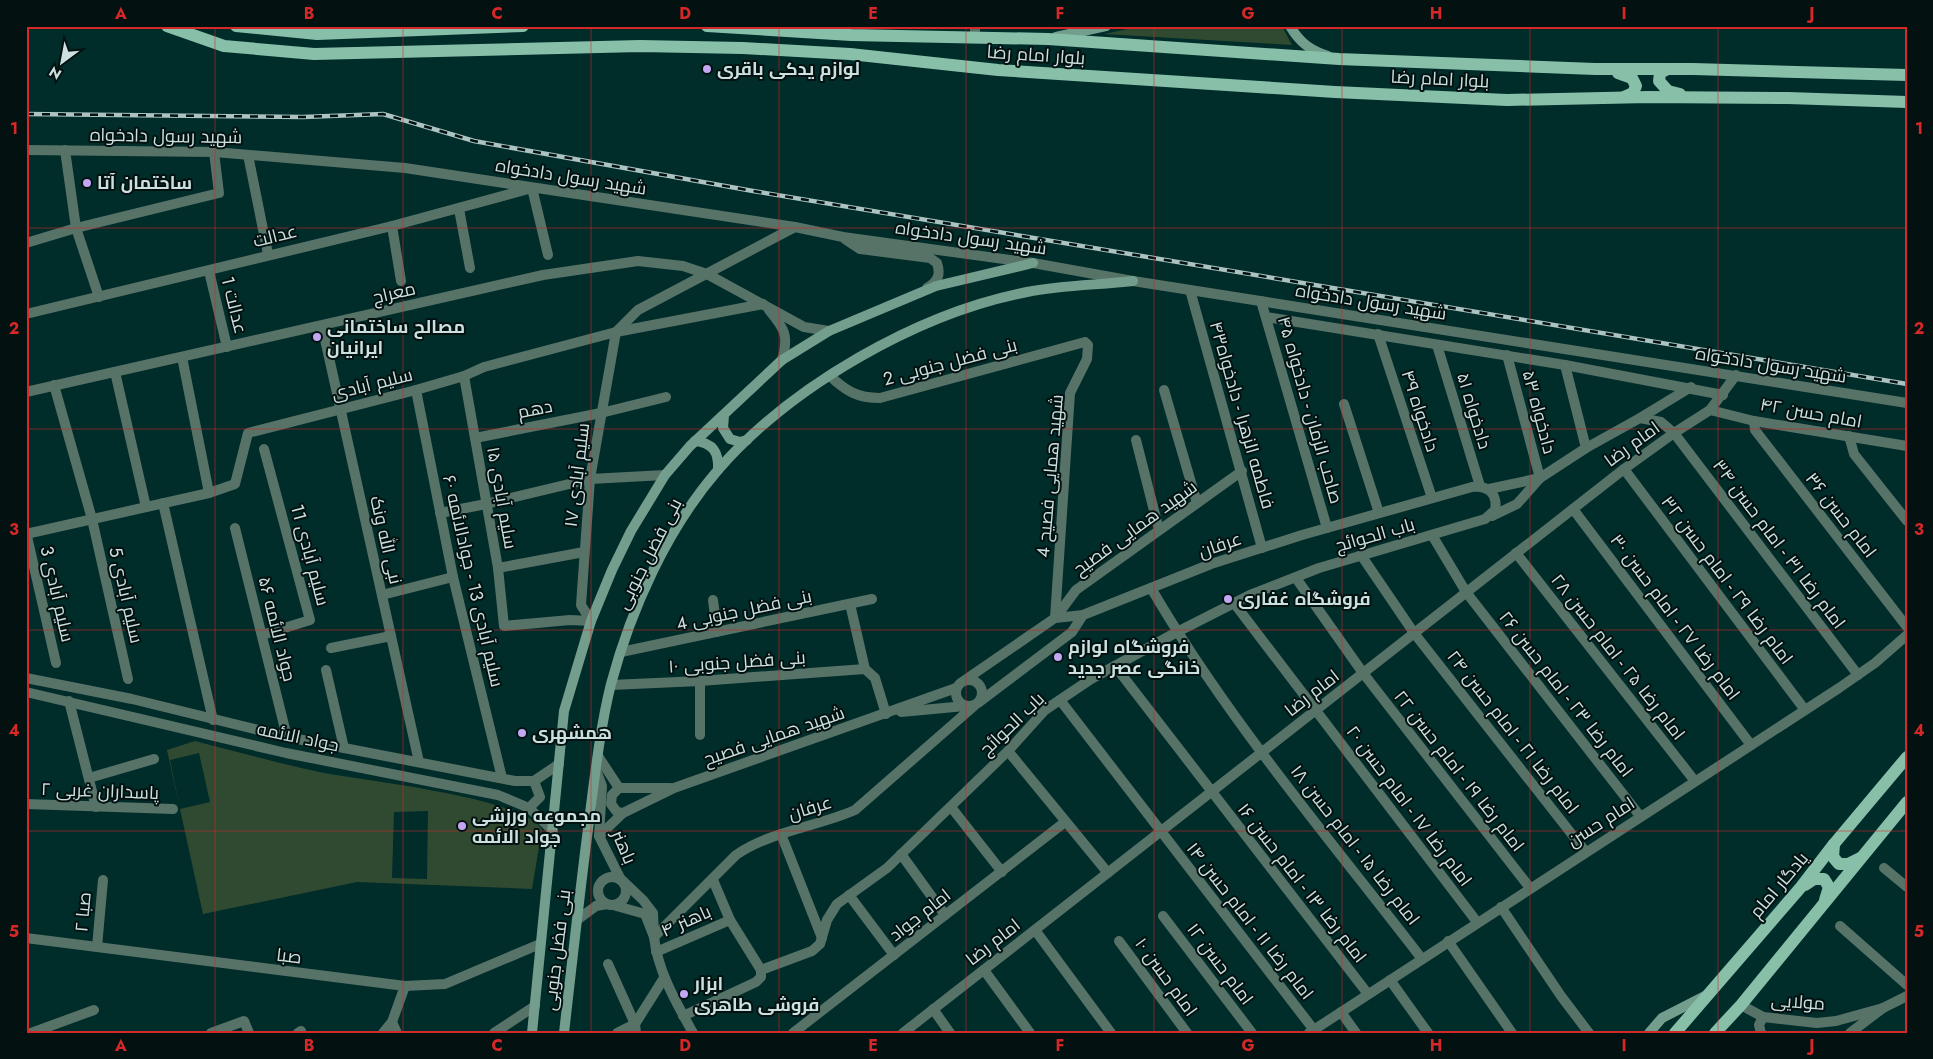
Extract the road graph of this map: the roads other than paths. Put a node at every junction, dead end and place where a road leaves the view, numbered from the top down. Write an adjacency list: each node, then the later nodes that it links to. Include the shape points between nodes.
1 (167, 26): 13 (main road, بلوار امام رضا, via 224,46 284,53 640,46 743,48 850,54 998,70 1335,92 1507,100)
2 (236, 26): 3 (main road, via 317,34)
3 (524, 26)
4 (707, 26): 7 (main road, بلوار امام رضا, via 851,35)
5 (1106, 26): 8 (main road)
6 (1290, 26): 9 (main road, via 1305,46)
7 (975, 32): 8 (main road, بلوار امام رضا)
8 (1048, 39): 9 (main road, بلوار امام رضا)
9 (1338, 59): 10 (main road, بلوار امام رضا)
10 (1595, 69): 11 (main road, بلوار امام رضا); 13 (main road, via 1632,78 1636,86 1633,93)
11 (1668, 69): 12 (main road, بلوار امام رضا); 14 (main road, via 1660,73 1659,81 1668,91)
12 (1907, 75)
13 (1624, 97): 14 (main road, بلوار امام رضا)
14 (1694, 97): 15 (main road, بلوار امام رضا)
15 (1907, 102)
16 (26, 150): 17 (street, شهید رسول دادخواه)
17 (65, 150): 18 (street, شهید رسول دادخواه); 24 (street)
18 (214, 152): 19 (street, شهید رسول دادخواه); 24 (street, via 219,193)
19 (248, 154): 20 (street, شهید رسول دادخواه, via 405,168); 27 (street)
20 (532, 188): 21 (street, عدالت); 23 (street, شهید رسول دادخواه); 28 (street)
21 (459, 209): 22 (street, عدالت); 30 (street)
22 (392, 226): 27 (street, عدالت); 33 (street)
23 (796, 227): 25 (street, شهید رسول دادخواه); 32 (street)
24 (76, 228): 26 (street); 37 (street)
25 (843, 237): 29 (street, شهید رسول دادخواه); 36 (street, via 860,249 930,258 938,263 940,272 936,282)
26 (26, 243)
27 (268, 254): 31 (street, عدالت)
28 (548, 255)
29 (1033, 262): 34 (street, شهید رسول دادخواه); 36 (main road, بنی فضل جنوبی)
30 (470, 268)
31 (209, 271): 37 (street, عدالت); 48 (street, عدالت 1)
32 (707, 274): 39 (street, معراج); 42 (street, معراج, via 682,266 638,261 543,275); 44 (street, via 638,310)
33 (400, 281)
34 (1134, 281): 35 (street, شهید رسول دادخواه); 56 (main road, بنی فضل جنوبی, via 1028,292 942,316 885,343)
35 (1190, 290): 38 (street, شهید رسول دادخواه); 83 (street, فاطمه الزهرا - دادخواه۴۳)
36 (923, 292): 43 (main road, بنی فضل جنوبی)
37 (99, 297): 40 (street, عدالت)
38 (1261, 301): 41 (street, صاحب الزمان - دادخواه ۴۵); 54 (street, شهید رسول دادخواه)
39 (763, 304): 43 (street, معراج, via 804,327); 44 (street, سلیم آبادی); 51 (street, معراج, via 783,326 787,343)
40 (26, 314)
41 (1266, 318): 45 (street); 101 (street, صاحب الزمان - دادخواه ۴۵)
42 (322, 326): 48 (street, معراج); 66 (street, نبی الله ونک)
43 (829, 331): 51 (main road, بنی فضل جنوبی)
44 (616, 332): 55 (street, سلیم آبادی, via 484,367); 68 (street, سلیم آبادی ۱۷)
45 (1378, 334): 47 (street); 89 (street, دادخواه ۴۹)
46 (1085, 342): 56 (street, بنی فضل جنوبی 2, via 880,398 855,396); 120 (street, شهید همایی فصیح 4, via 1089,350 1087,358 1070,394)
47 (1437, 345): 49 (street); 87 (street, دادخواه ۵۱)
48 (227, 347): 50 (street, معراج)
49 (1507, 355): 52 (street); 85 (street, دادخواه ۵۳)
50 (182, 357): 53 (street, معراج); 88 (street)
51 (782, 360): 69 (main road, بنی فضل جنوبی)
52 (1565, 365): 58 (street); 79 (street)
53 (115, 372): 57 (street, معراج); 93 (street)
54 (1736, 375): 62 (street, امام رضا); 64 (street, شهید رسول دادخواه)
55 (464, 376): 59 (street, سلیم آبادی); 74 (street, سلیم آبادی ۱۵)
56 (830, 376): 75 (main road, بنی فضل جنوبی)
57 (54, 385): 61 (street, معراج); 97 (street, سلیم آبادی 5)
58 (1691, 388): 62 (street); 70 (street, باب الحوائج)
59 (416, 390): 66 (street, سلیم آبادی); 95 (street, سلیم آبادی 13 - جوادالائمه ۶۰)
60 (1164, 390): 92 (street)
61 (26, 392)
62 (1724, 394): 67 (street, امام رضا)
63 (666, 397): 68 (street, دهم)
64 (1907, 402)
65 (1344, 404): 96 (street)
66 (340, 409): 88 (street, سلیم آبادی, via 248,434 235,484); 114 (street, نبی الله ونک)
67 (1710, 410): 71 (street, امام حسن ۴۲); 72 (street, امام رضا)
68 (601, 413): 74 (street, دهم); 86 (street, سلیم آبادی ۱۷)
69 (724, 415): 75 (main road, via 723,428 730,439); 77 (main road, بنی فضل جنوبی)
70 (1640, 418): 72 (street, via 1661,422); 79 (street, باب الحوائج)
71 (1754, 421): 73 (street, امام حسن ۴۲); 122 (street, امام حسن ۳۶, via 1755,430)
72 (1674, 433): 81 (street, امام رضا); 136 (street, امام رضا ۳۱ - امام حسن ۳۴)
73 (1849, 436): 78 (street, امام حسن ۴۲); 99 (street, via 1854,454)
74 (475, 438): 91 (street, سلیم آبادی ۱۵)
75 (748, 440): 82 (main road, بنی فضل جنوبی)
76 (1136, 440): 102 (street)
77 (695, 442): 82 (main road, via 703,442 714,449 718,454); 84 (main road, بنی فضل جنوبی)
78 (1907, 446)
79 (1586, 448): 85 (street, باب الحوائج)
80 (264, 449): 126 (street, سلیم آبادی 11, via 310,620)
81 (1624, 469): 94 (street, امام رضا); 148 (street, امام رضا ۲۹ - امام حسن ۳۲)
82 (718, 470): 130 (main road, بنی فضل جنوبی, via 685,514 656,566)
83 (1242, 471): 92 (street, شهید همایی فصیح); 105 (street, فاطمه الزهرا - دادخواه۴۳)
84 (665, 475): 86 (street); 121 (main road, بنی فضل جنوبی, via 631,531)
85 (1540, 478): 87 (street, عرفان); 98 (street, باب الحوائج, via 1517,504)
86 (590, 479): 91 (street); 106 (street, سلیم آبادی ۱۷)
87 (1485, 488): 89 (street, عرفان); 98 (street, via 1496,502 1495,510)
88 (209, 493): 90 (street, سلیم آبادی)
89 (1432, 498): 96 (street, عرفان)
90 (163, 504): 93 (street, سلیم آبادی); 150 (street)
91 (486, 504): 95 (street); 109 (street, سلیم آبادی ۱۵)
92 (1197, 504): 102 (street, شهید همایی فصیح)
93 (146, 507): 97 (street, سلیم آبادی)
94 (1572, 509): 107 (street, امام رضا); 153 (street, امام رضا ۲۷ - امام حسن ۳۰)
95 (440, 513): 110 (street, سلیم آبادی 13 - جوادالائمه ۶۰)
96 (1379, 513): 101 (street, عرفان)
97 (92, 519): 103 (street, سلیم آبادی); 138 (street, سلیم آبادی 5)
98 (1485, 519): 104 (street, باب الحوائج)
99 (1907, 521)
100 (235, 528): 126 (street, جواد الائمه ۵۶)
101 (1327, 528): 105 (street, عرفان)
102 (1159, 530): 120 (street, شهید همایی فصیح, via 1076,590)
103 (26, 533): 131 (street, سلیم آبادی 3)
104 (1432, 535): 108 (street, باب الحوائج); 113 (street, امام رضا ۲۳ - امام حسن ۲۶)
105 (1262, 548): 112 (street, عرفان)
106 (584, 552): 109 (street); 121 (street, سلیم آبادی ۱۷, via 581,605)
107 (1516, 554): 113 (street, امام رضا); 165 (street, امام رضا ۲۵ - امام حسن ۲۸)
108 (1361, 555): 111 (street, باب الحوائج); 125 (street, امام رضا ۲۱ - امام حسن ۲۴)
109 (498, 568): 121 (street, سلیم آبادی ۱۵, via 504,626)
110 (453, 577): 114 (street); 164 (street, سلیم آبادی 13 - جوادالائمه ۶۰)
111 (1296, 578): 118 (street, باب الحوائج); 135 (street, امام رضا ۱۹ - امام حسن ۲۲)
112 (1151, 588): 119 (street, عرفان); 124 (street, امام رضا ۱۵ - امام حسن ۱۸)
113 (1466, 592): 125 (street, امام رضا); 177 (street, امام رضا ۲۳ - امام حسن ۲۶)
114 (382, 594): 128 (street, نبی الله ونک)
115 (872, 599): 117 (street, بنی فضل جنوبی 4)
116 (713, 600): 123 (street)
117 (850, 604): 123 (street, بنی فضل جنوبی 4); 133 (street)
118 (1234, 604): 124 (street, باب الحوائج); 147 (street, امام رضا ۱۷ - امام حسن ۲۰)
119 (1082, 616): 120 (street); 146 (street, عرفان, via 1072,632)
120 (1055, 618): 139 (street)
121 (591, 621): 161 (main road, بنی فضل جنوبی, via 564,711)
122 (1907, 626)
123 (716, 632): 130 (street, بنی فضل جنوبی 4)
124 (1176, 632): 132 (street, باب الحوائج); 156 (street, امام رضا ۱۵ - امام حسن ۱۸)
125 (1414, 633): 135 (street, امام رضا); 184 (street, امام رضا ۲۱ - امام حسن ۲۴)
126 (262, 635): 152 (street, جواد الائمه ۵۶)
127 (1907, 635): 136 (street, امام حسن)
128 (391, 636): 129 (street); 160 (street, نبی الله ونک)
129 (331, 648)
130 (621, 652): 141 (main road, بنی فضل جنوبی)
131 (56, 662)
132 (1115, 666): 144 (street, باب الحوائج); 169 (street, امام رضا ۱۳ - امام حسن ۱۶)
133 (865, 669): 140 (street, بنی فضل جنوبی ۱۰); 149 (street, via 875,678)
134 (326, 670): 154 (street)
135 (1363, 673): 147 (street, امام رضا); 195 (street, امام رضا ۱۹ - امام حسن ۲۲)
136 (1858, 675): 148 (street, امام حسن)
137 (26, 678): 150 (street, جواد الائمه, via 132,699)
138 (128, 678)
139 (965, 680): 142 (street); 146 (street, via 972,680 981,688 982,696)
140 (700, 681): 141 (street, بنی فضل جنوبی ۱۰); 151 (street)
141 (611, 685): 157 (main road, بنی فضل جنوبی)
142 (956, 688): 146 (street, via 956,697); 149 (street, شهید همایی فصیح)
143 (26, 692): 145 (street, جواد الائمه)
144 (1060, 700): 155 (street, باب الحوائج, via 1045,710); 180 (street, امام رضا ۱۱ - امام حسن ۱۴)
145 (69, 701): 163 (street); 173 (street, جواد الائمه, via 286,753 498,795)
146 (972, 705): 149 (street, شهید همایی فصیح); 181 (street, عرفان, via 855,810 833,820)
147 (1316, 710): 156 (street, امام رضا); 204 (street, امام رضا ۱۷ - امام حسن ۲۰)
148 (1805, 710): 153 (street, امام حسن)
149 (886, 714): 168 (street, شهید همایی فصیح)
150 (213, 720): 152 (street, جواد الائمه)
151 (700, 735)
152 (287, 737): 154 (street, جواد الائمه)
153 (1751, 745): 165 (street, امام حسن)
154 (344, 748): 160 (street, جواد الائمه)
155 (1008, 751): 172 (street, باب الحوائج); 178 (street)
156 (1262, 752): 169 (street, امام رضا); 216 (street, امام رضا ۱۵ - امام حسن ۱۸)
157 (598, 756): 162 (main road, بنی فضل جنوبی); 167 (street)
158 (1907, 757): 183 (main road, یادگار امام)
159 (154, 759): 163 (street)
160 (419, 762): 164 (street, جواد الائمه)
161 (559, 764): 166 (street); 179 (main road, بنی فضل جنوبی)
162 (596, 770): 182 (street, باهنر, via 602,786); 202 (main road, بنی فضل جنوبی)
163 (89, 778): 171 (street)
164 (502, 778): 166 (street, جواد الائمه)
165 (1694, 780): 177 (street, امام حسن)
166 (534, 781): 173 (street, via 540,797)
167 (619, 788): 168 (street, شهید همایی فصیح); 176 (street, via 612,795 611,804 617,812)
168 (674, 788): 176 (street, شهید همایی فصیح)
169 (1211, 792): 180 (street, امام رضا); 224 (street, امام رضا ۱۳ - امام حسن ۱۶)
170 (26, 804): 171 (street, پاسداران غربی ۲)
171 (96, 807): 174 (street, پاسداران غربی ۲)
172 (951, 807): 185 (street, باب الحوائج); 188 (street)
173 (529, 808): 179 (street, جواد الائمه)
174 (173, 809)
175 (1905, 809): 186 (main road)
176 (623, 813): 182 (street, شهید همایی فصیح)
177 (1640, 816): 184 (street, امام حسن)
178 (1065, 822): 188 (street, امام جواد); 189 (street)
179 (553, 831): 212 (main road, بنی فضل جنوبی)
180 (1161, 831): 189 (street, امام رضا); 237 (street, امام رضا ۱۱ - امام حسن ۱۴)
181 (781, 834): 192 (street, عرفان, via 736,855); 209 (street)
182 (599, 836): 190 (street, باهنر)
183 (1834, 844): 186 (main road, via 1833,857 1839,864); 193 (main road, یادگار امام)
184 (1586, 851): 195 (street, امام حسن)
185 (901, 854): 196 (street, باب الحوائج); 200 (street)
186 (1861, 858): 199 (main road)
187 (1884, 868): 194 (street)
188 (1002, 872): 200 (street, امام جواد)
189 (1108, 873): 206 (street, امام رضا)
190 (621, 879): 197 (street, via 627,890 626,896 619,904); 197 (street, via 610,876 601,882 598,892 602,901); 207 (street, باهنر, via 653,913)
191 (102, 880): 213 (street, صبا ۲)
192 (713, 880): 203 (street); 207 (street, عرفان)
193 (1801, 887): 199 (main road, via 1819,878 1828,882 1828,892); 225 (main road, یادگار امام)
194 (1907, 887)
195 (1530, 888): 198 (street, امام حسن)
196 (849, 895): 209 (street, باب الحوائج, via 837,904 827,920); 215 (street)
197 (610, 904): 202 (street, via 596,906); 207 (street, باهنر, via 645,914)
198 (1501, 907): 204 (street, امام حسن); 258 (street)
199 (1820, 909): 227 (main road)
200 (945, 915): 215 (street, امام جواد)
201 (1163, 916): 254 (street, امام حسن ۱۲)
202 (577, 920): 246 (main road, بنی فضل جنوبی)
203 (730, 920): 214 (street, باهنر ۴); 218 (street)
204 (1477, 922): 211 (street, امام حسن)
205 (1840, 926): 222 (street)
206 (1034, 930): 219 (street, امام رضا); 252 (street)
207 (654, 937): 214 (street, باهنر)
208 (26, 938): 213 (street, صبا)
209 (822, 938): 218 (street, باب الحوائج, via 812,951)
210 (1119, 941): 253 (street, امام حسن ۱۰)
211 (1448, 941): 216 (street, امام حسن); 257 (street)
212 (540, 944): 223 (street, صبا, via 445,984); 228 (main road, بنی فضل جنوبی)
213 (97, 947): 223 (street, صبا)
214 (656, 952): 220 (street, باهنر)
215 (894, 955): 248 (street, امام جواد)
216 (1422, 959): 221 (street, امام حسن)
217 (608, 964): 236 (street)
218 (761, 970): 233 (street, باب الحوائج, via 756,982)
219 (984, 970): 231 (street, امام رضا); 251 (street)
220 (664, 978): 233 (street, باهنر); 236 (street)
221 (1390, 980): 224 (street, امام حسن); 256 (street)
222 (1907, 985)
223 (405, 986): 235 (street)
224 (1368, 994): 232 (street, امام حسن)
225 (1706, 995): 259 (main road, via 1662,1018); 260 (main road, یادگار امام)
226 (1907, 996): 229 (street, مولایی)
227 (1741, 1005): 234 (street, مولایی); 261 (main road)
228 (535, 1006): 244 (street); 245 (main road, بنی فضل جنوبی)
229 (1884, 1008): 234 (street, مولایی, via 1817,1023); 263 (street, مولایی)
230 (94, 1010): 239 (street)
231 (933, 1010): 249 (street, امام رضا); 250 (street)
232 (1341, 1012): 237 (street, امام حسن); 255 (street)
233 (683, 1016): 238 (street, باهنر)
234 (1763, 1017): 262 (street, via 1759,1025)
235 (392, 1022): 242 (street); 243 (street)
236 (635, 1028): 247 (street)
237 (1312, 1031)
238 (690, 1032)
239 (32, 1033)
240 (211, 1033): 241 (street, via 244,1021)
241 (249, 1033)
242 (383, 1033)
243 (397, 1033)
244 (494, 1033)
245 (532, 1033)
246 (564, 1033)
247 (617, 1033)
248 (794, 1033)
249 (903, 1033)
250 (950, 1033)
251 (1030, 1033)
252 (1111, 1033)
253 (1187, 1033)
254 (1252, 1033)
255 (1356, 1033)
256 (1428, 1033)
257 (1512, 1033)
258 (1589, 1033)
259 (1649, 1033)
260 (1675, 1033)
261 (1716, 1033)
262 (1761, 1033)
263 (1850, 1033)

